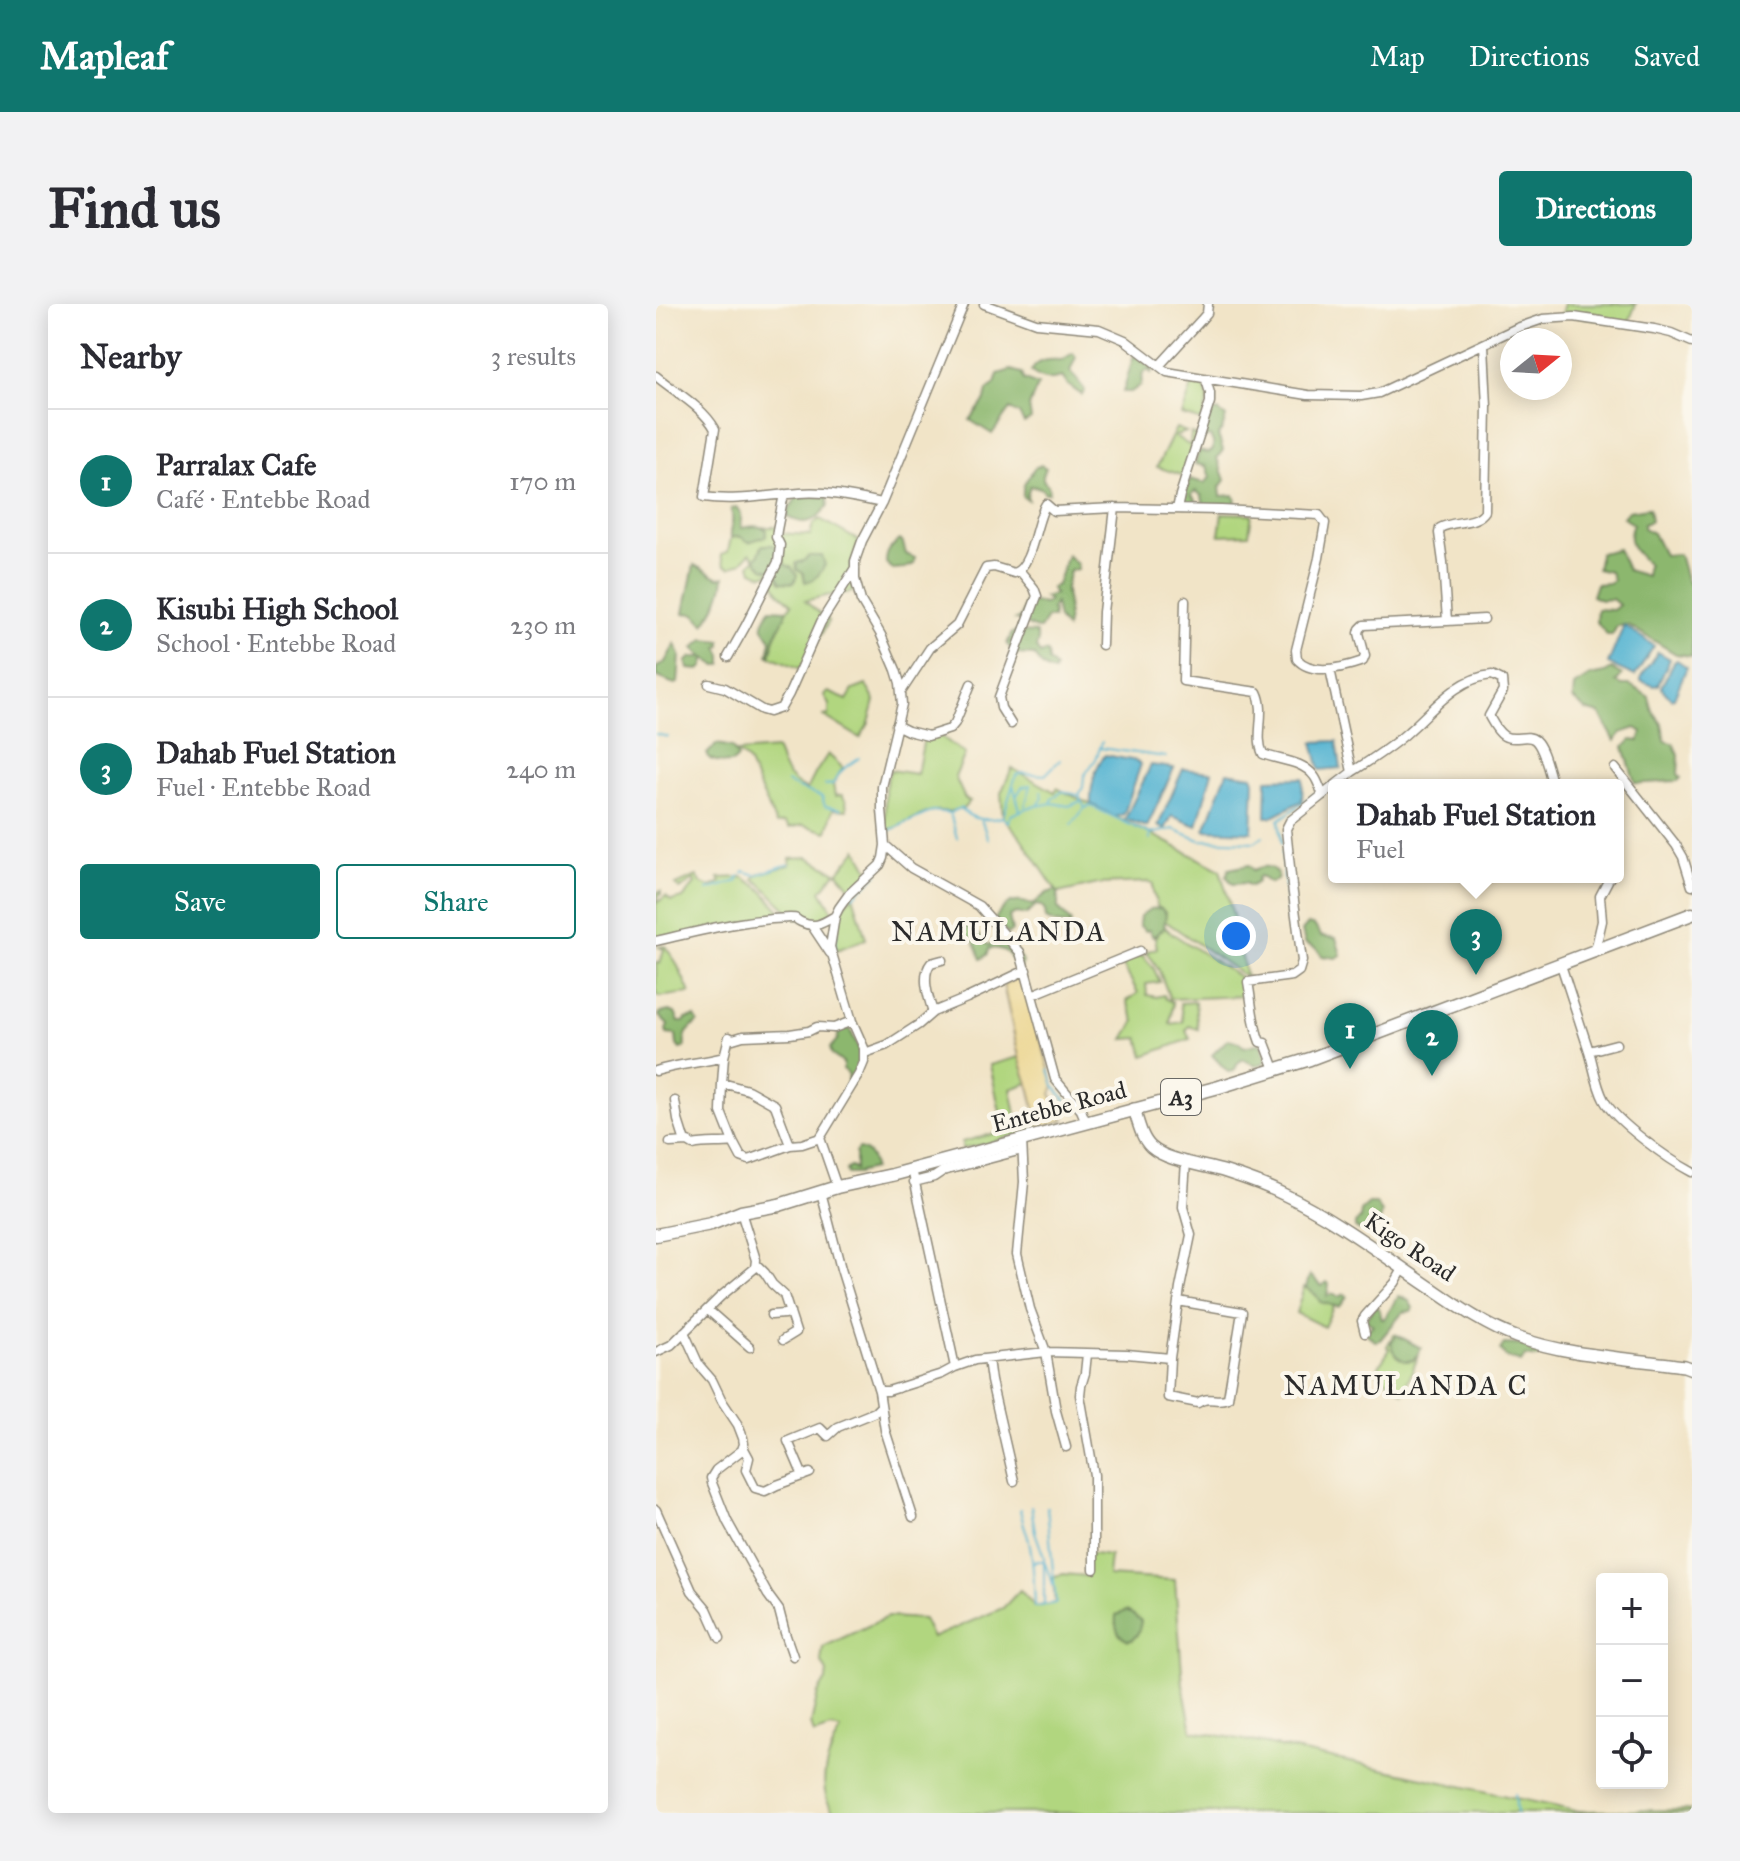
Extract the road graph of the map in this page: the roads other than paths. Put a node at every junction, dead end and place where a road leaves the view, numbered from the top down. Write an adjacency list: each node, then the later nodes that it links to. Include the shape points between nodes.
1 (964, 304): 12 (street)
2 (984, 304): 5 (street)
3 (1019, 304): 5 (street)
4 (1208, 304): 8 (street, via 1207,313)
5 (1014, 316): 8 (street, via 1052,326 1099,329 1125,340)
6 (1692, 342): 7 (street, via 1654,329 1566,317 1527,324)
7 (1484, 344): 10 (street, via 1370,395 1308,395); 19 (street, via 1485,511 1477,519 1440,528)
8 (1159, 366): 10 (street)
9 (656, 376): 11 (street, via 715,429 704,497)
10 (1206, 380): 14 (street, via 1210,402)
11 (784, 494): 12 (street, via 837,493); 21 (street, via 776,537 778,562)
12 (882, 503): 15 (street, via 858,551)
13 (1115, 508): 14 (street); 16 (street, via 1054,511 1046,504); 20 (street)
14 (1177, 509): 22 (street, via 1323,518 1296,655 1306,667)
15 (856, 567): 23 (street, via 821,622 781,708 762,710); 25 (street, via 861,601 881,635)
16 (1020, 571): 25 (street, via 986,568 957,625 933,645); 26 (street, via 1037,596 999,697)
17 (1185, 601): 35 (street, via 1183,681 1257,692 1263,754 1307,770)
18 (1484, 619): 19 (street)
19 (1447, 621): 22 (street, via 1364,625 1359,633 1364,660)
20 (1102, 645)
21 (728, 657)
22 (1330, 669): 29 (street)
23 (709, 684)
24 (971, 684): 27 (street, via 950,729 928,736)
25 (901, 692): 27 (street)
26 (1011, 724)
27 (896, 725): 36 (street, via 882,787)
28 (1615, 768): 33 (street)
29 (1352, 772): 30 (street); 31 (street, via 1390,747 1458,688 1492,675 1502,680 1503,691 1489,716 1506,737 1535,741)
30 (1344, 779)
31 (1551, 779)
32 (1624, 779): 38 (street, via 1676,845)
33 (1624, 779)
34 (1328, 791): 35 (street)
35 (1323, 795): 56 (street, via 1286,829 1299,971 1248,982 1257,1034)
36 (885, 845): 40 (street, via 880,865 849,894); 48 (street, via 911,868 985,911 1020,952)
37 (1607, 883): 44 (street, via 1600,896 1601,930)
38 (1692, 886)
39 (1692, 914): 44 (main road, Entebbe Road / A3)
40 (835, 916): 41 (street); 51 (street, via 830,947)
41 (812, 926): 42 (street, via 795,918 754,920); 45 (street)
42 (656, 941)
43 (1140, 951): 49 (street)
44 (1595, 952): 47 (main road, Entebbe Road / A3)
45 (832, 957)
46 (942, 960): 50 (street, via 926,970)
47 (1561, 965): 53 (street); 56 (main road, Entebbe Road / A3)
48 (1026, 970): 49 (street); 50 (street)
49 (1032, 995): 61 (street, via 1055,1079)
50 (933, 1012): 54 (street, via 890,1044)
51 (852, 1021): 54 (street); 55 (street, via 790,1034 729,1037)
52 (1616, 1044): 53 (street)
53 (1589, 1051): 69 (street, via 1601,1092 1615,1114)
54 (865, 1053): 62 (street, via 859,1074)
55 (724, 1057): 57 (street); 58 (street)
56 (1275, 1069): 60 (main road, Entebbe Road / A3)
57 (656, 1071)
58 (722, 1083): 64 (street, via 721,1112); 66 (street, via 775,1105)
59 (675, 1101): 63 (street)
60 (1134, 1109): 61 (main road, Entebbe Road / A3); 68 (street, Kigo Road, via 1151,1146)
61 (1086, 1122): 67 (main road, Entebbe Road / A3)
62 (820, 1138): 66 (street); 71 (street)
63 (685, 1142): 64 (street); 65 (street)
64 (733, 1142): 66 (street, via 746,1160)
65 (670, 1143)
66 (790, 1145)
67 (1022, 1145): 70 (main road, Entebbe Road / A3); 86 (street, via 1017,1254)
68 (1186, 1161): 76 (street, Kigo Road, via 1283,1194); 77 (street, via 1183,1207 1191,1235)
69 (1692, 1172)
70 (913, 1176): 71 (main road, Entebbe Road / A3); 90 (street)
71 (837, 1187): 72 (main road, Entebbe Road / A3)
72 (821, 1192): 73 (main road, Entebbe Road / A3); 92 (street)
73 (741, 1212): 74 (main road, Entebbe Road / A3); 75 (street)
74 (656, 1235)
75 (756, 1264): 78 (street); 79 (street, via 784,1295)
76 (1403, 1269): 82 (street, via 1362,1321); 91 (street, Kigo Road, via 1470,1314 1518,1338)
77 (1178, 1301): 88 (street); 88 (street, via 1242,1312 1228,1398 1198,1403 1168,1397)
78 (708, 1310): 81 (street); 84 (street)
79 (790, 1312): 80 (street); 83 (street, via 796,1332)
80 (771, 1315)
81 (684, 1332): 85 (street); 94 (street, via 738,1425)
82 (1365, 1333)
83 (783, 1340)
84 (750, 1347)
85 (656, 1352)
86 (1046, 1352): 87 (street); 89 (street); 95 (street)
87 (1087, 1354): 88 (street); 99 (street, via 1080,1395 1094,1475)
88 (1170, 1358)
89 (988, 1359): 90 (street); 96 (street)
90 (955, 1367): 92 (street)
91 (1692, 1369)
92 (879, 1391): 93 (street)
93 (881, 1406): 94 (street, via 828,1436 820,1428 788,1441 807,1475 765,1491 755,1488); 98 (street)
94 (743, 1447): 101 (street, via 712,1475 712,1483 727,1521 779,1610)
95 (1066, 1447)
96 (1014, 1481)
97 (656, 1510): 100 (street, via 692,1591)
98 (913, 1517)
99 (1094, 1569)
100 (720, 1638)
101 (793, 1656)

